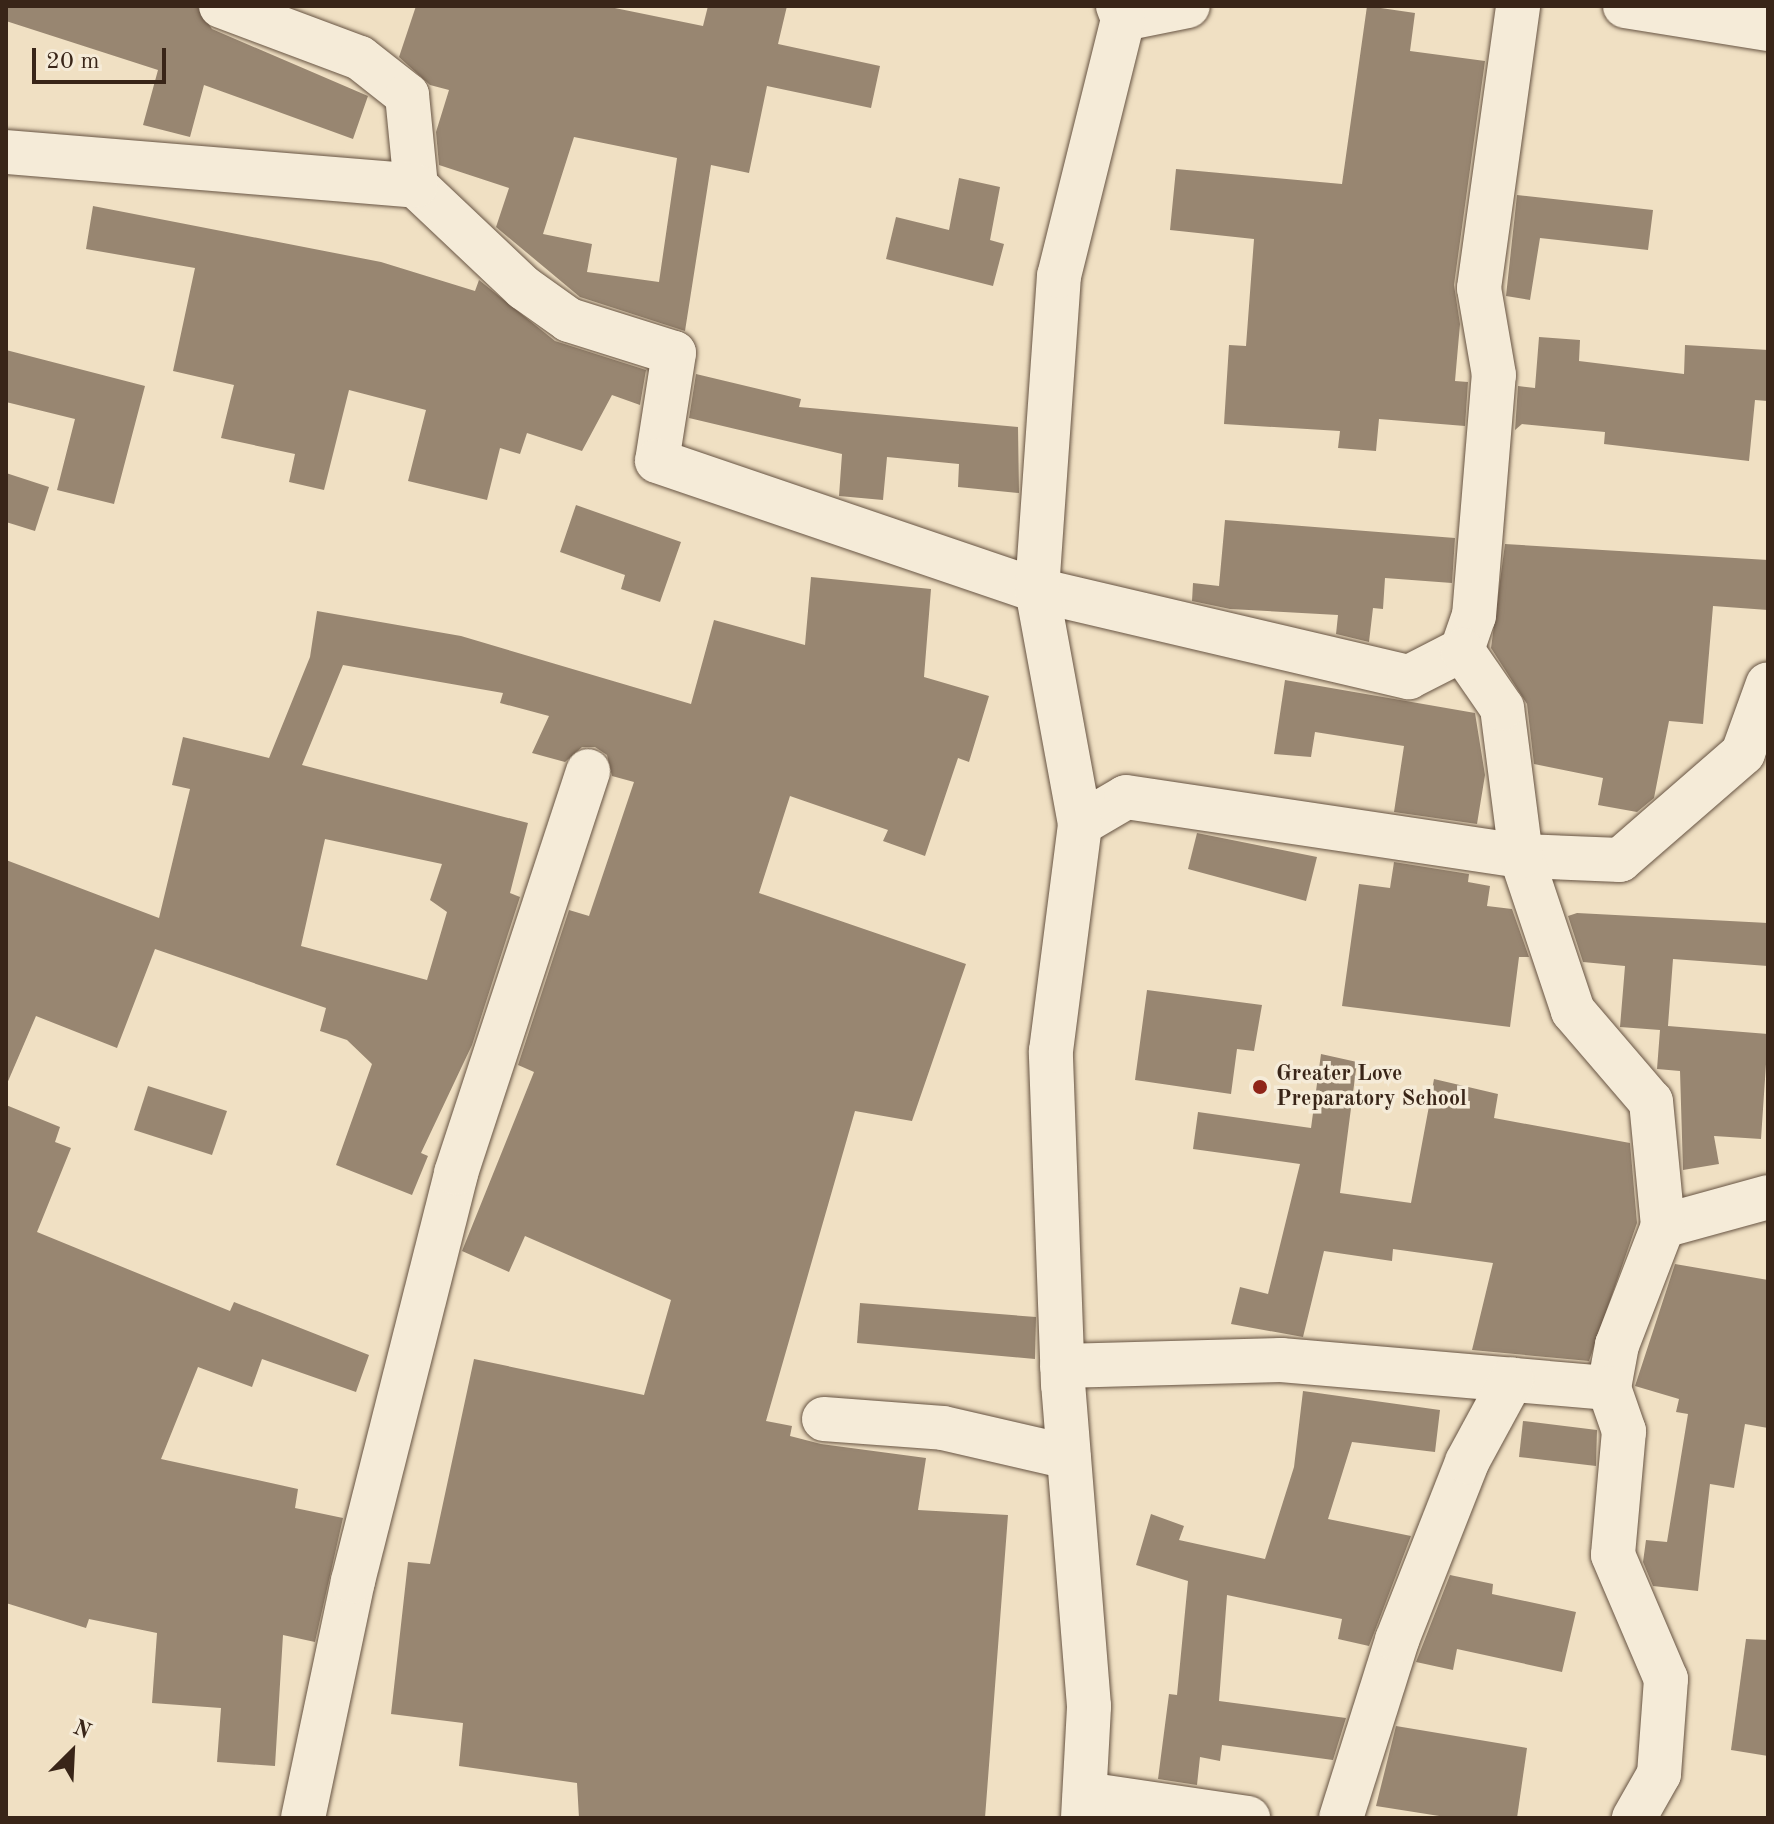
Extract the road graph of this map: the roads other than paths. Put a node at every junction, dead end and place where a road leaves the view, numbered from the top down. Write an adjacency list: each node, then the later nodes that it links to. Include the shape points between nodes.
1 (221, 6): 8 (street, via 360,58 407,95)
2 (1188, 6): 5 (street)
3 (1518, 6): 10 (street, via 1479,288 1494,375 1474,616)
4 (1625, 6): 6 (street)
5 (1121, 12): 9 (street, via 1059,276)
6 (1768, 29)
7 (6, 152): 8 (street)
8 (416, 186): 9 (street, via 524,288 569,320 674,353 657,461)
9 (1037, 590): 10 (street, via 1409,677); 13 (street)
10 (1462, 650): 14 (street, via 1502,708)
11 (1768, 684): 14 (street, via 1743,753 1620,860)
12 (588, 771): 23 (street, via 456,1173 353,1581)
13 (1080, 824): 14 (street, via 1126,797); 17 (street, via 1051,1051)
14 (1521, 856): 16 (street, via 1573,1011 1651,1102)
15 (1768, 1197): 16 (street)
16 (1663, 1226): 19 (street, via 1617,1345)
17 (1062, 1366): 18 (street, via 1281,1360); 21 (street)
18 (1512, 1379): 19 (street); 25 (street, via 1467,1462 1397,1640)
19 (1609, 1388): 26 (street, via 1624,1431 1613,1555 1666,1679 1659,1774)
20 (824, 1419): 21 (street, via 943,1428)
21 (1069, 1457): 22 (street, via 1089,1706)
22 (1084, 1806): 24 (street)
23 (303, 1818)
24 (1248, 1818)
25 (1341, 1818)
26 (1634, 1818)

